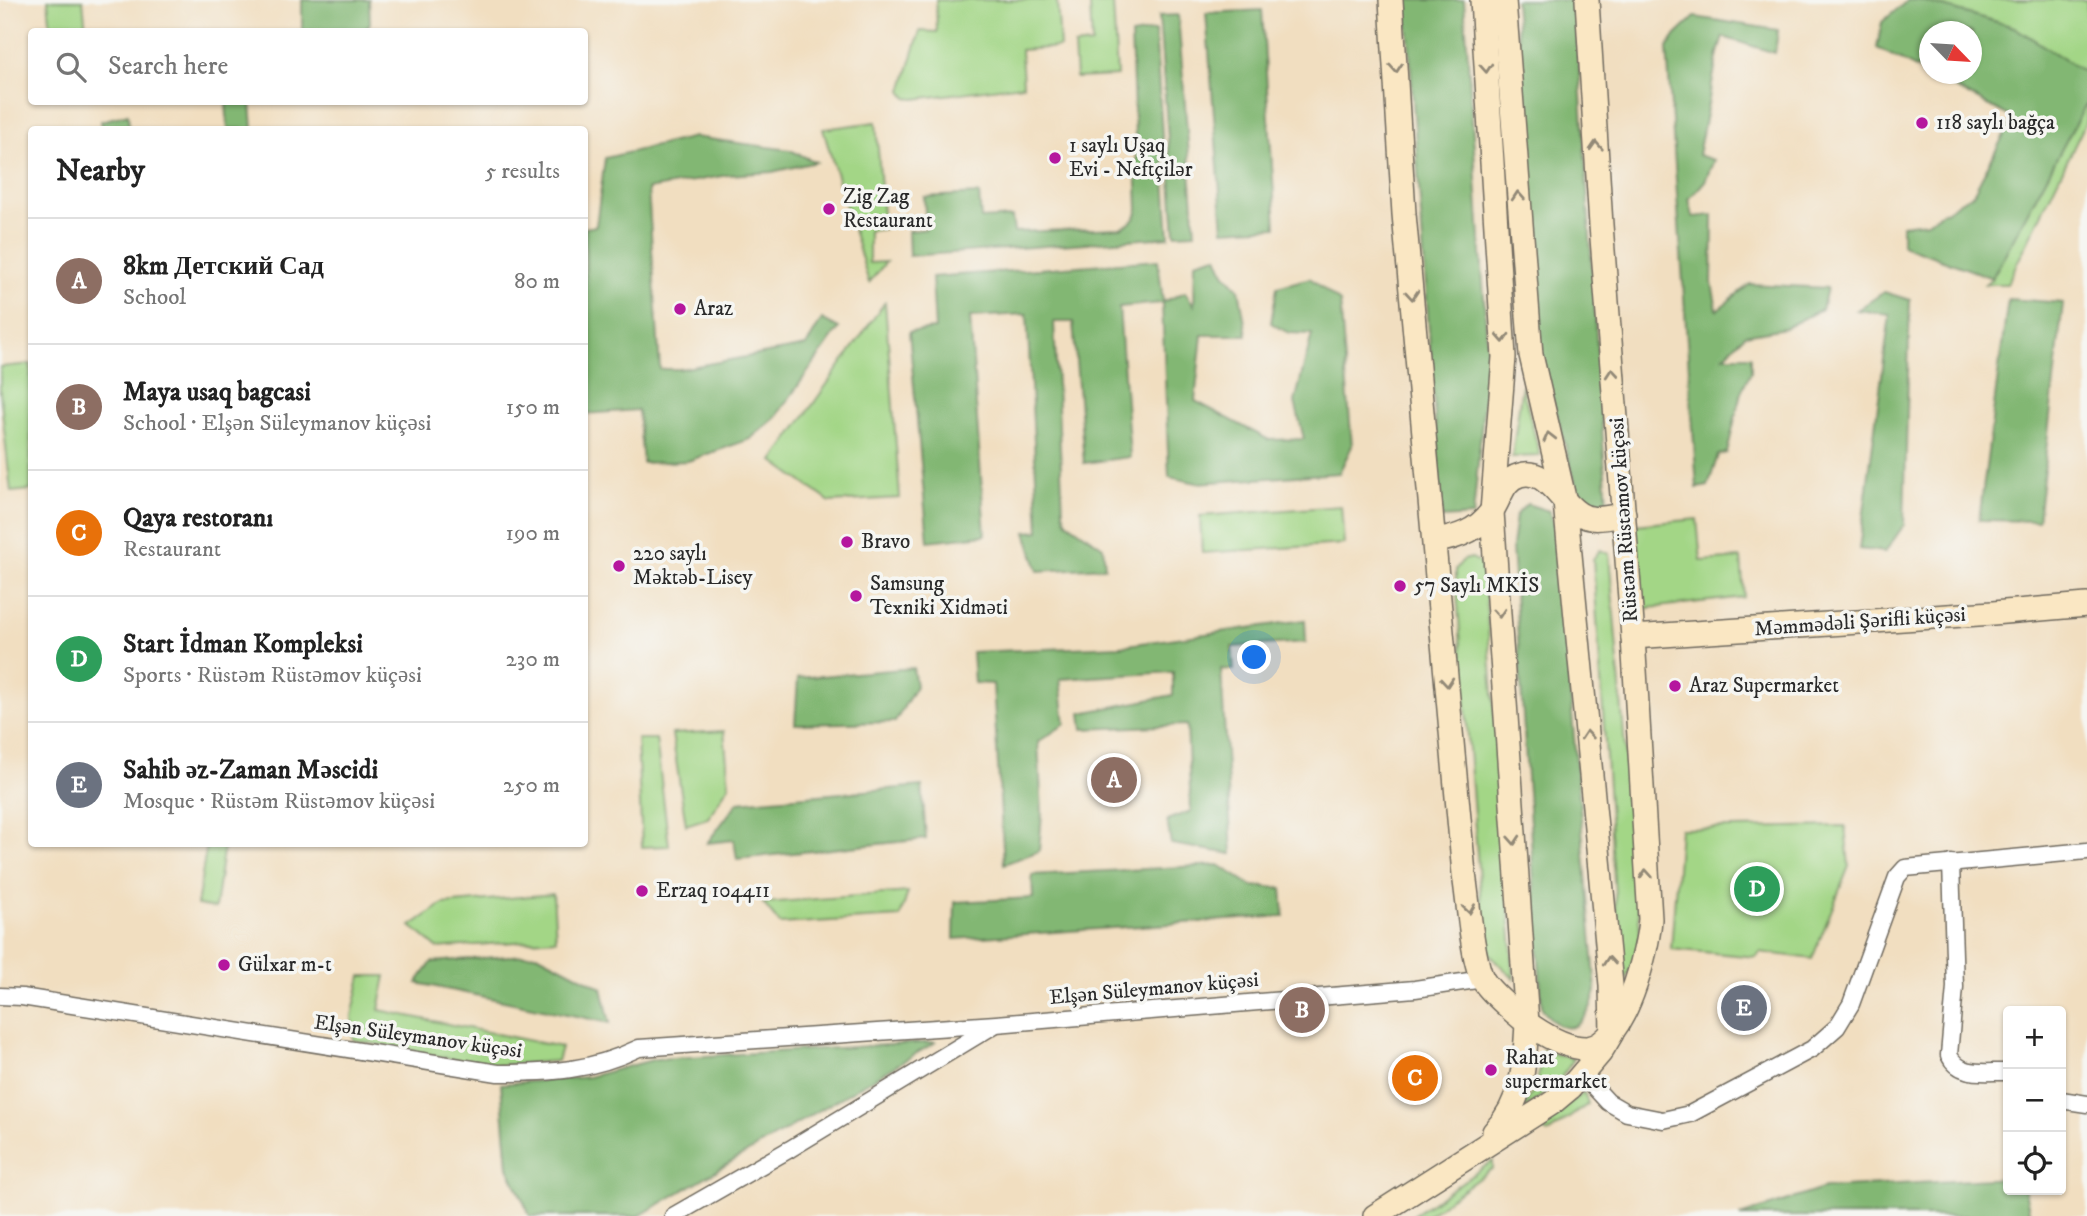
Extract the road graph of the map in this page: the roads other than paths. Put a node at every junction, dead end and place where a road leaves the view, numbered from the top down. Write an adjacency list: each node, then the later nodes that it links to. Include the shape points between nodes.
1 (1391, 0): 8 (main road, one-way to 8, via 1404,214)
2 (1482, 0): 6 (main road, one-way to 6, via 1504,357)
3 (1504, 0): 5 (main road, one-way to 3, via 1531,355)
4 (1587, 0): 7 (main road, Rüstəm Rüstəmov küçəsi, one-way to 4)
5 (1565, 502): 6 (main road, via 1545,481 1521,474 1508,482); 7 (main road, via 1590,518); 17 (main road, one-way to 5)
6 (1492, 512): 8 (main road, via 1462,536); 15 (main road, one-way to 15)
7 (1624, 514): 10 (main road, Rüstəm Rüstəmov küçəsi)
8 (1435, 541): 13 (main road, one-way to 13, via 1464,874)
9 (2087, 605): 10 (main road, Məmmədəli Şərifli küçəsi)
10 (1633, 637): 17 (main road, Rüstəm Rüstəmov küçəsi, one-way to 10, via 1644,958 1650,919)
11 (2087, 851): 12 (street)
12 (1951, 863): 18 (street, via 1955,987 1949,1055 1964,1071); 19 (street, via 1905,868 1897,877 1851,1003 1837,1027 1812,1049 1690,1114 1663,1120 1627,1113)
13 (1483, 979): 15 (main road); 16 (street, Elşən Süleymanov küçəsi, via 1415,989)
14 (0, 996): 16 (street, Elşən Süleymanov küçəsi, via 498,1073 586,1068 639,1048)
15 (1527, 1023): 17 (main road, via 1544,1034 1587,1048); 22 (main road, via 1520,1088 1501,1125)
16 (996, 1024): 23 (street, Elşən Süleymanov küçəsi)
17 (1612, 1033): 19 (main road, Rüstəm Rüstəmov küçəsi)
18 (2003, 1072)
19 (1576, 1082): 22 (main road, Rüstəm Rüstəmov küçəsi)
20 (2066, 1101): 21 (street)
21 (2087, 1104)
22 (1480, 1147): 24 (main road)
23 (673, 1216)
24 (1375, 1216)

